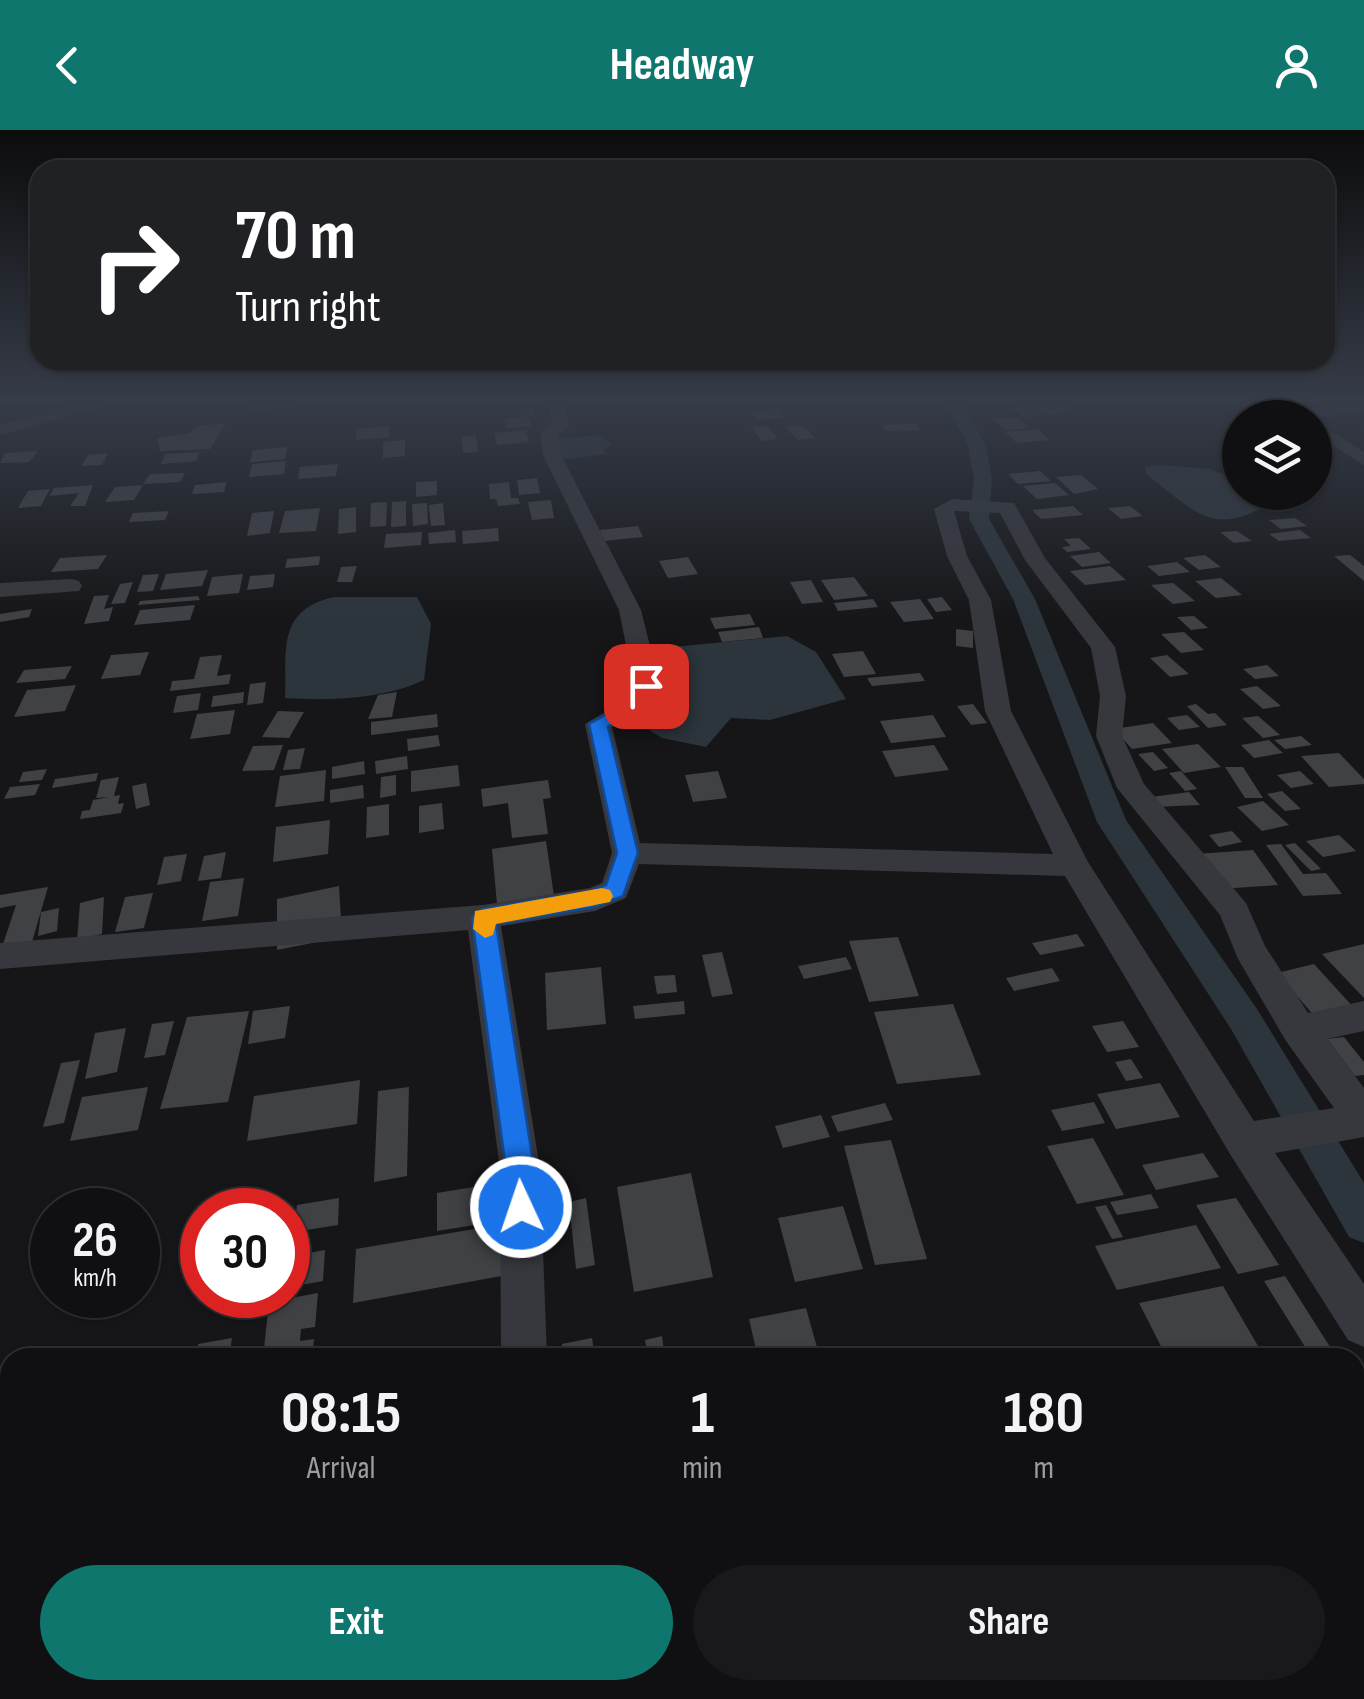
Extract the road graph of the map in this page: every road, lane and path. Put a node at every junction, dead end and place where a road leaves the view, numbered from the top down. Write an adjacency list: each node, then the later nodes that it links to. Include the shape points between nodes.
1 (562, 474): 4 (street, via 630,610 646,686 637,704 598,724)
2 (70, 586): 3 (street)
3 (0, 590)
4 (627, 853): 5 (street); 6 (street, via 615,890)
5 (1074, 865): 9 (street, via 998,711 980,600 943,516 952,505 1007,506 1036,560 1103,646 1114,696 1109,736 1131,788 1235,911); 11 (street)
6 (483, 918): 7 (street); 13 (street, via 520,1169)
7 (0, 956)
8 (1364, 1016): 9 (street)
9 (1298, 1030): 10 (street)
10 (1359, 1120): 11 (street)
11 (1253, 1139): 12 (street)
12 (1364, 1324)
13 (524, 1348)

